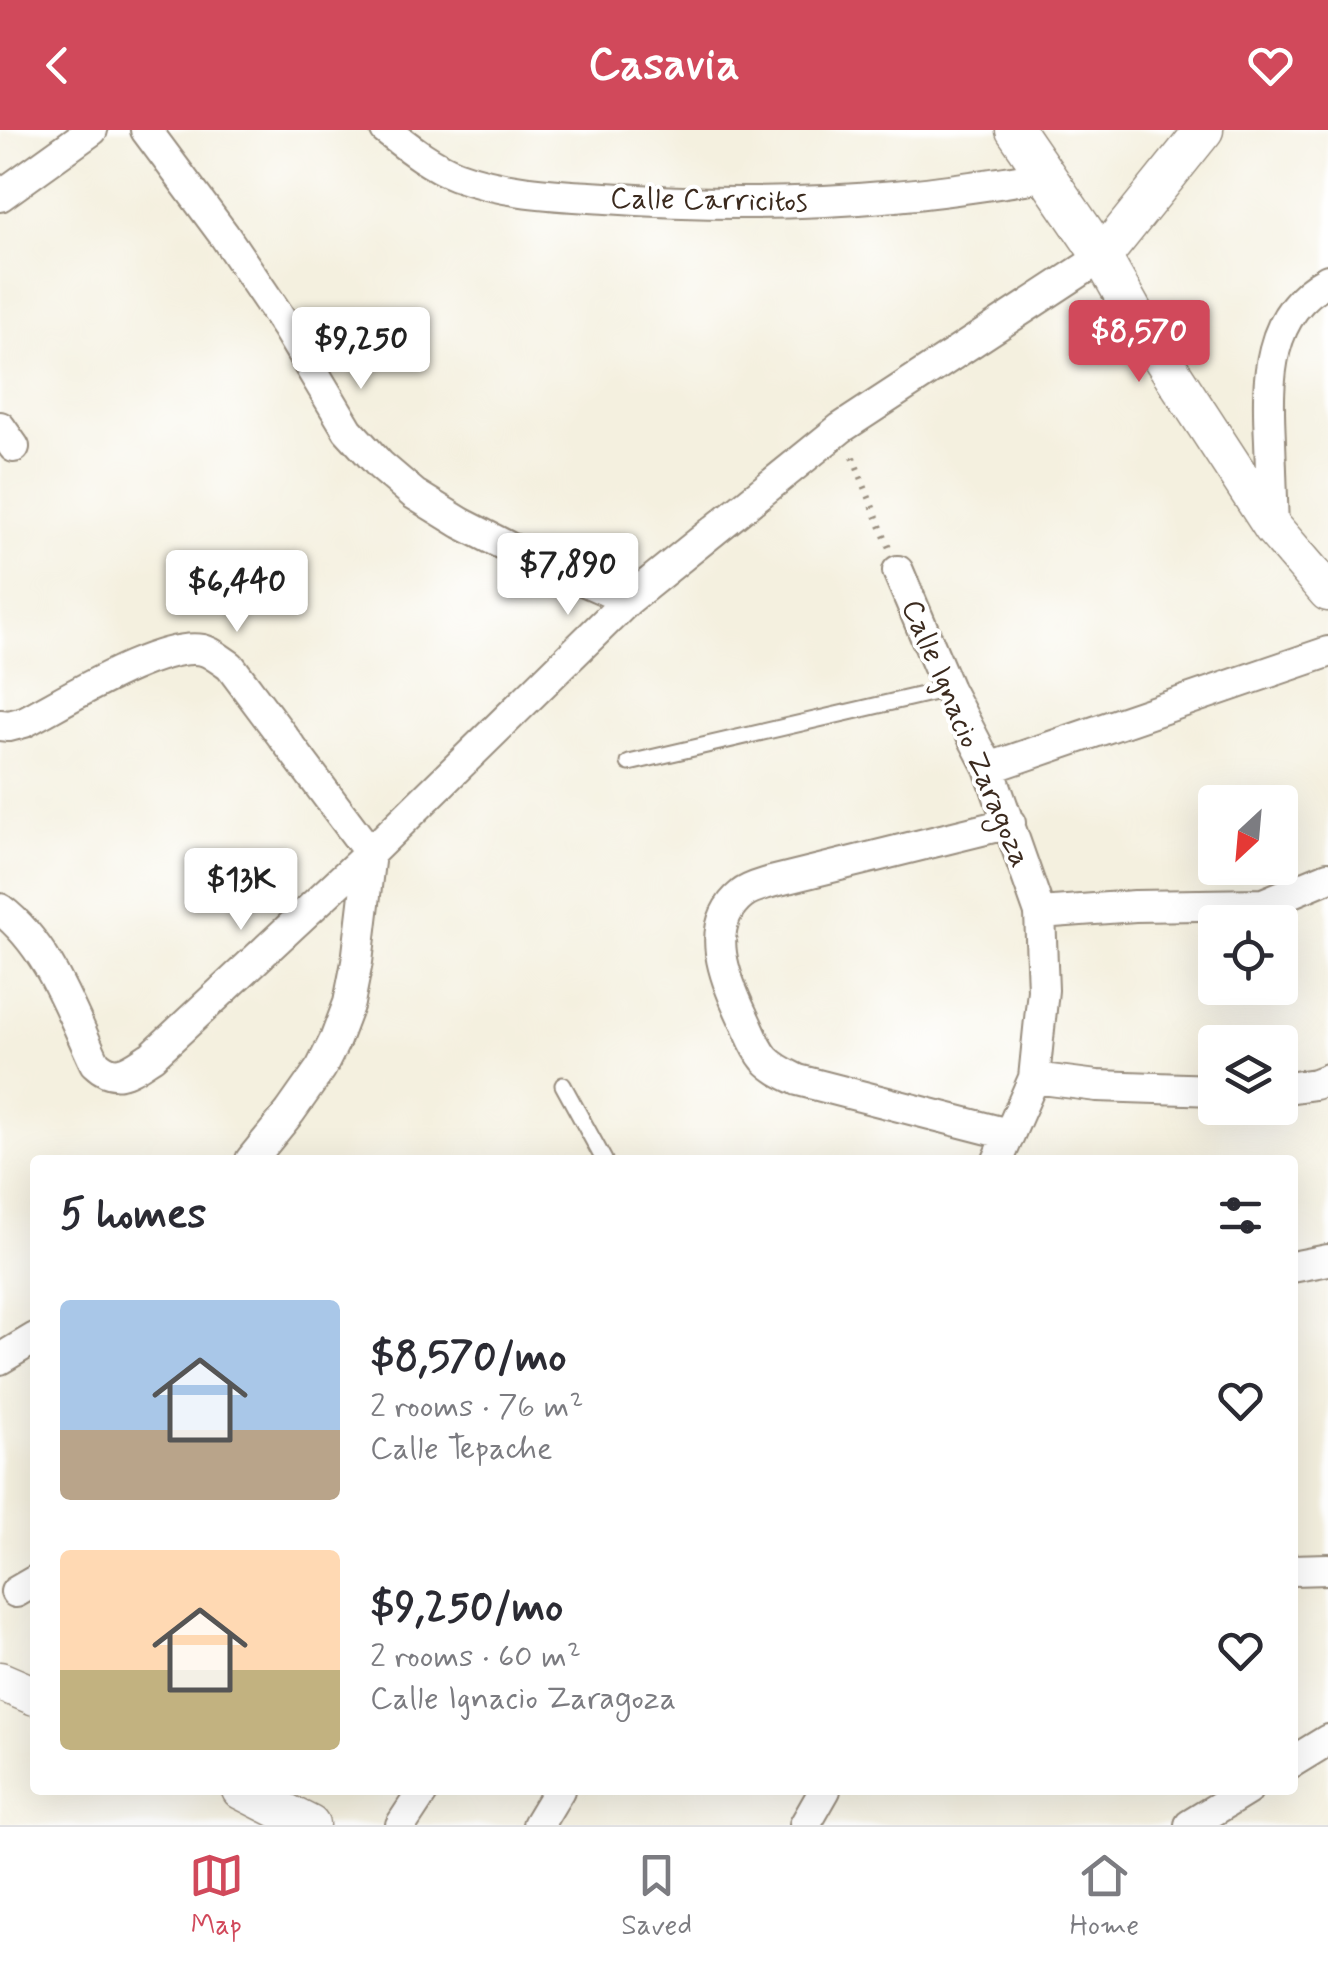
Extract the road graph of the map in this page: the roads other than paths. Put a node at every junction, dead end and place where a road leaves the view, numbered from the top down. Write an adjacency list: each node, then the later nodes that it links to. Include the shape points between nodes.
1 (92, 130): 7 (street)
2 (146, 130): 13 (street, via 224,235 348,430 380,465 461,523)
3 (386, 130): 6 (street, Calle Carricitos, via 421,157 490,186 630,200 847,199)
4 (1016, 130): 6 (street)
5 (1204, 130): 8 (street)
6 (1046, 176): 8 (street)
7 (0, 196)
8 (1102, 256): 10 (street); 13 (street, via 841,428)
9 (1328, 280): 10 (street, via 1296,306 1273,352)
10 (1273, 528): 12 (street)
11 (898, 571): 15 (street, Calle Ignacio Zaragoza)
12 (1328, 592)
13 (628, 600): 20 (street)
14 (1328, 652): 18 (street)
15 (948, 689): 17 (lane); 18 (street, Calle Ignacio Zaragoza)
16 (0, 725): 20 (street, via 24,722 169,651 204,650 230,666)
17 (630, 763)
18 (989, 768): 19 (street, Calle Ignacio Zaragoza)
19 (1010, 823): 23 (street, Calle Ignacio Zaragoza); 29 (street, via 757,887 732,906 720,939 723,973 741,1013 759,1050 781,1072)
20 (370, 853): 22 (street, via 152,1056 119,1074 95,1063 46,960); 30 (street, via 357,962 335,1040)
21 (1328, 877): 23 (street, via 1263,904)
22 (0, 909)
23 (1040, 912): 24 (street, Calle Ignacio Zaragoza)
24 (1034, 1078): 28 (street); 29 (street, Calle Ignacio Zaragoza)
25 (1328, 1079): 27 (street)
26 (563, 1085): 31 (lane)
27 (1298, 1086)
28 (1198, 1089)
29 (1003, 1147)
30 (255, 1155)
31 (601, 1155)
32 (1328, 1260): 33 (street)
33 (1298, 1266)
34 (30, 1341): 35 (street)
35 (0, 1359)
36 (1298, 1570): 37 (street)
37 (1328, 1570)
38 (0, 1681): 39 (street)
39 (30, 1694)
40 (1328, 1740): 41 (street)
41 (1298, 1758)
42 (249, 1795): 47 (street)
43 (421, 1795): 48 (street)
44 (555, 1795): 49 (street)
45 (823, 1795): 50 (street)
46 (1239, 1795): 51 (street)
47 (297, 1823)
48 (400, 1825)
49 (538, 1825)
50 (805, 1825)
51 (1190, 1825)

